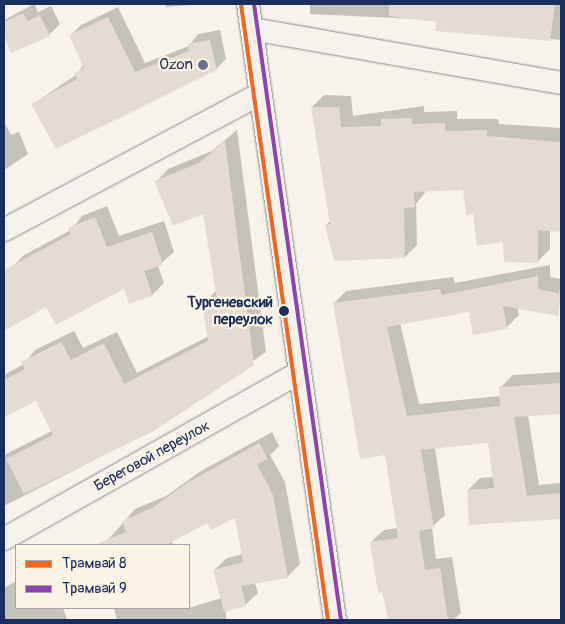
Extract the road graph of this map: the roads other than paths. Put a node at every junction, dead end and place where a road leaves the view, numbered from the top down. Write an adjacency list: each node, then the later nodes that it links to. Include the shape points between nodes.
1 (248, 4): 2 (street)
2 (252, 29): 3 (street); 4 (street)
3 (561, 83)
4 (260, 94): 5 (street); 6 (street)
5 (4, 230)
6 (299, 373): 7 (street, Береговой переулок); 8 (street)
7 (4, 539)
8 (335, 620)

